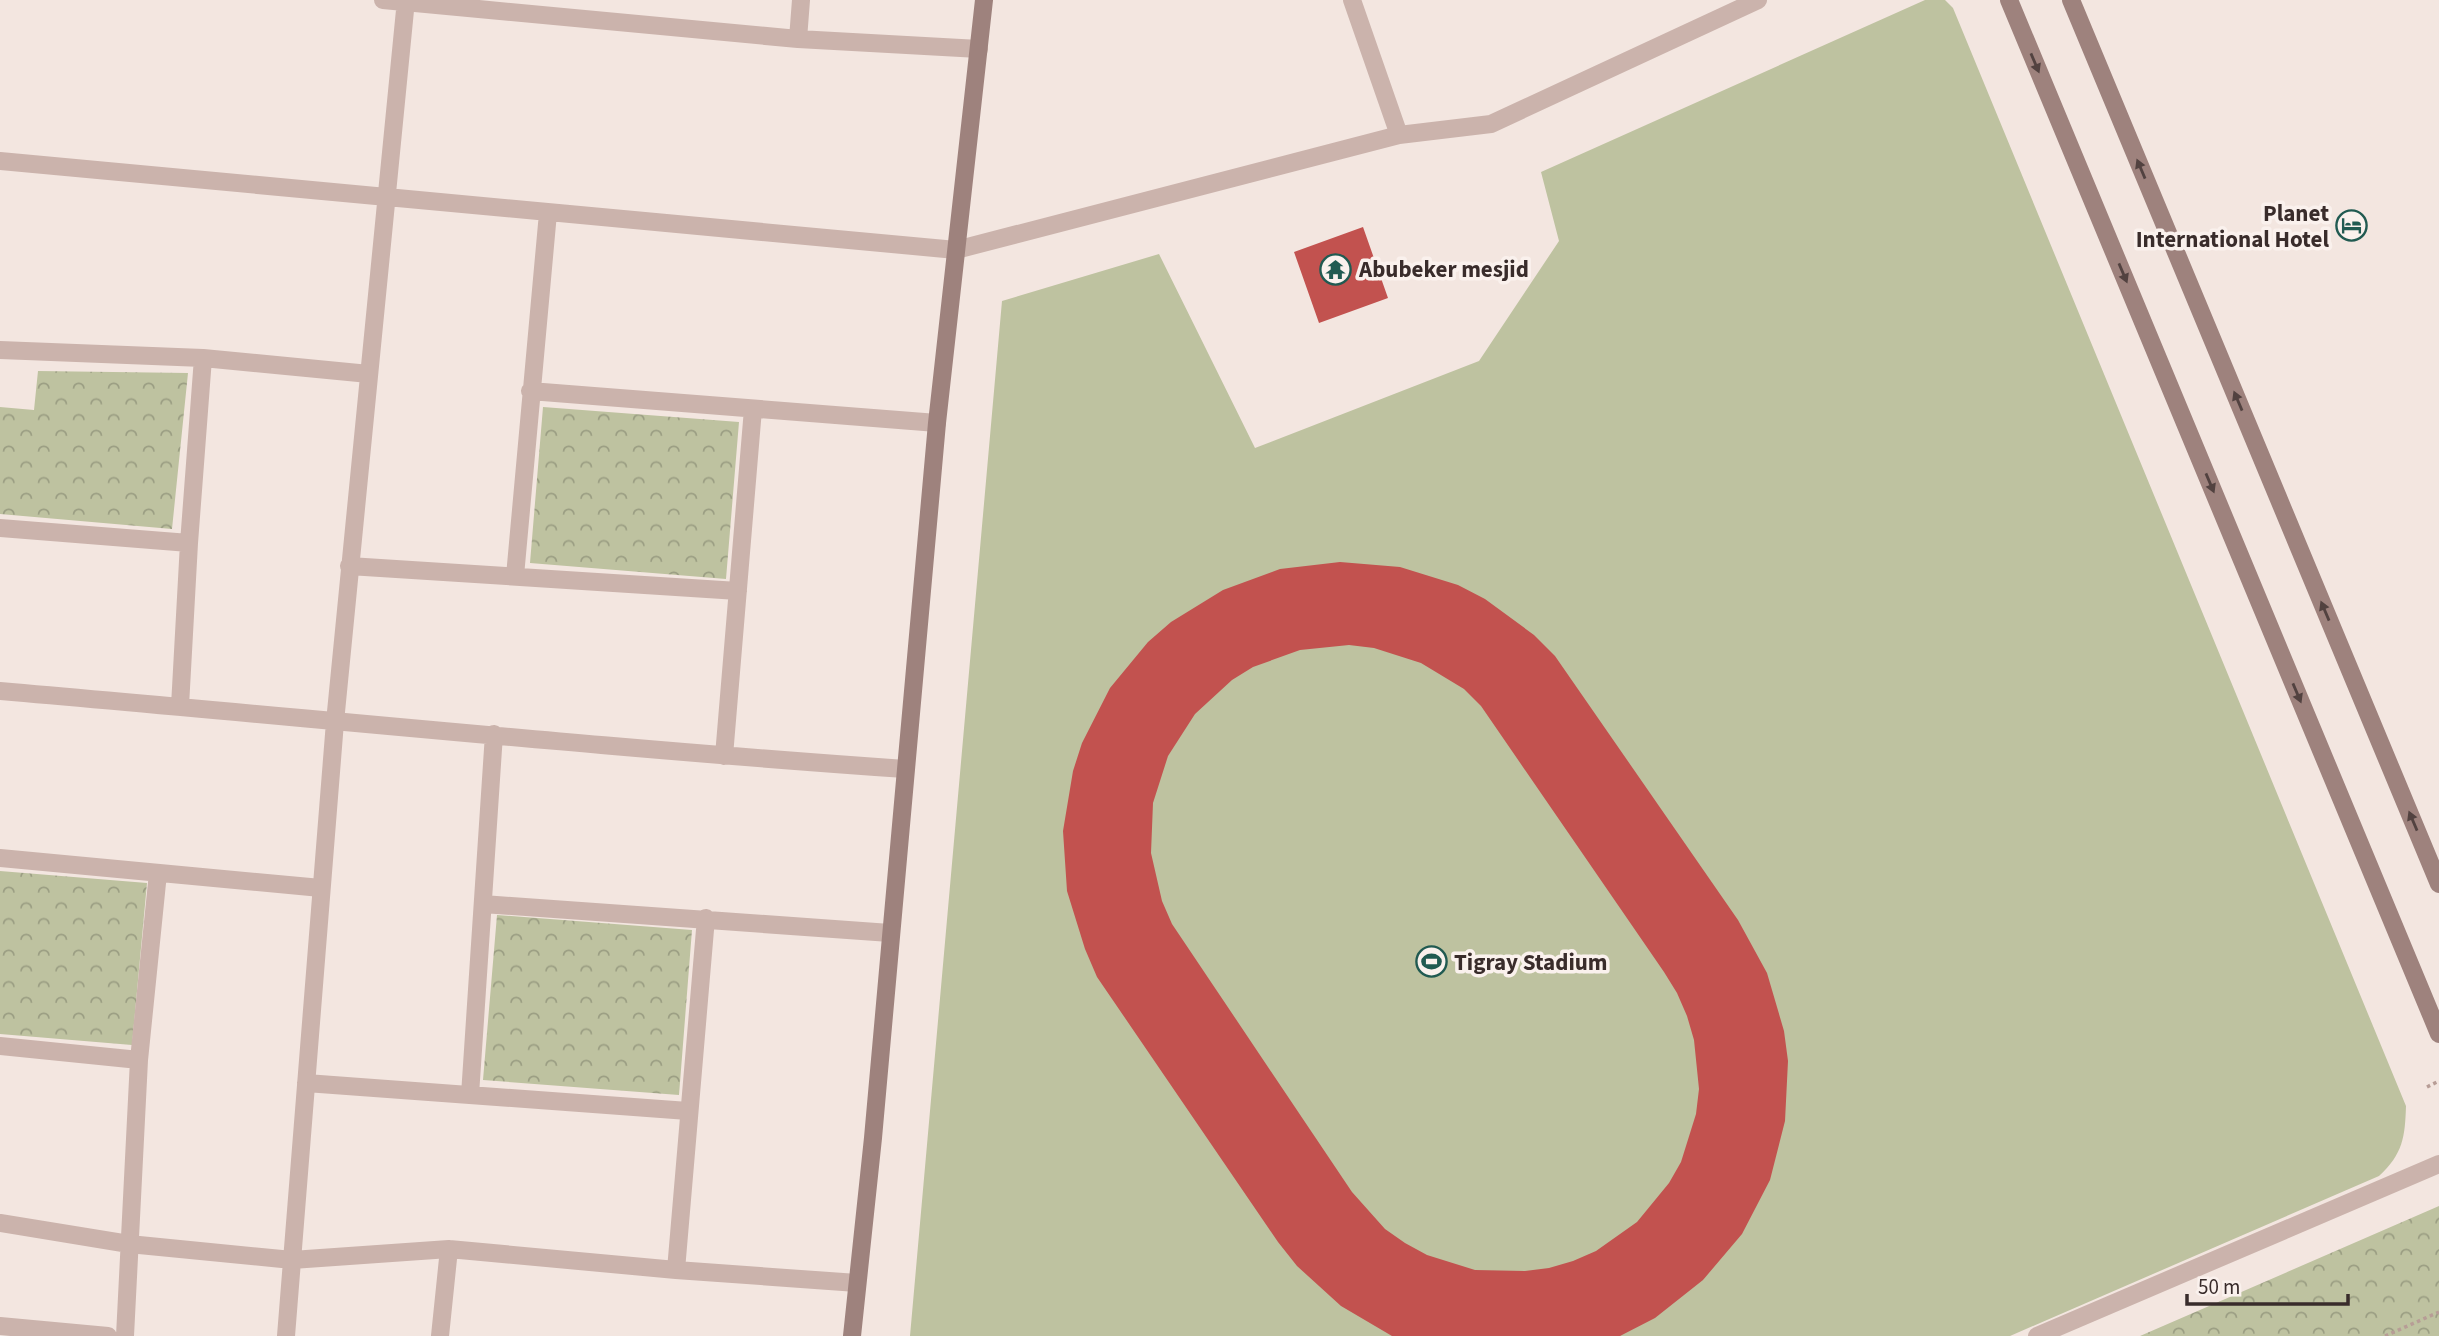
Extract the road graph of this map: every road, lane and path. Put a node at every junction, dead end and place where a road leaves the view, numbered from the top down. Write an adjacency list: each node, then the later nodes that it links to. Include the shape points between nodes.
1 (383, 0): 8 (street)
2 (802, 0): 9 (street)
3 (985, 0): 10 (street)
4 (1352, 0): 11 (street)
5 (1758, 0): 11 (street, via 1491,124)
6 (2009, 0): 40 (street, one-way to 40)
7 (2071, 0): 35 (street, one-way to 7)
8 (405, 1): 9 (street); 13 (street)
9 (798, 39): 10 (street)
10 (979, 49): 15 (street)
11 (1399, 135): 15 (street)
12 (0, 161): 13 (street)
13 (387, 198): 14 (street); 18 (street)
14 (548, 212): 15 (street); 19 (street)
15 (956, 250): 21 (street)
16 (0, 350): 17 (street)
17 (203, 358): 18 (street); 23 (street)
18 (369, 374): 24 (street)
19 (530, 391): 20 (street); 25 (street)
20 (752, 410): 21 (street); 26 (street)
21 (937, 423): 32 (street)
22 (0, 528): 23 (street)
23 (189, 543): 28 (street)
24 (349, 566): 25 (street); 29 (street)
25 (515, 576): 26 (street)
26 (738, 591): 31 (street)
27 (0, 691): 28 (street)
28 (180, 706): 29 (street)
29 (335, 722): 30 (street); 36 (street)
30 (494, 734): 31 (street); 37 (street)
31 (724, 756): 32 (street)
32 (905, 769): 39 (street)
33 (0, 858): 34 (street)
34 (158, 873): 36 (street); 42 (street)
35 (2439, 884)
36 (321, 888): 44 (street)
37 (483, 904): 38 (street); 46 (street)
38 (706, 918): 39 (street); 47 (street)
39 (890, 933): 54 (street)
40 (2439, 1034)
41 (0, 1046): 42 (street)
42 (139, 1060): 50 (street)
43 (2439, 1081): 45 (path)
44 (306, 1083): 46 (street); 52 (street)
45 (2427, 1087)
46 (470, 1095): 47 (street)
47 (688, 1111): 53 (street)
48 (2439, 1164): 62 (street)
49 (0, 1223): 50 (street)
50 (129, 1244): 52 (street); 58 (street)
51 (449, 1250): 52 (street); 53 (street); 60 (street)
52 (292, 1260): 59 (street)
53 (676, 1270): 54 (street)
54 (857, 1283): 61 (street)
55 (2439, 1312): 63 (path)
56 (0, 1326): 57 (street)
57 (107, 1336)
58 (125, 1336)
59 (286, 1336)
60 (440, 1336)
61 (852, 1336)
62 (2037, 1336)
63 (2385, 1336)

